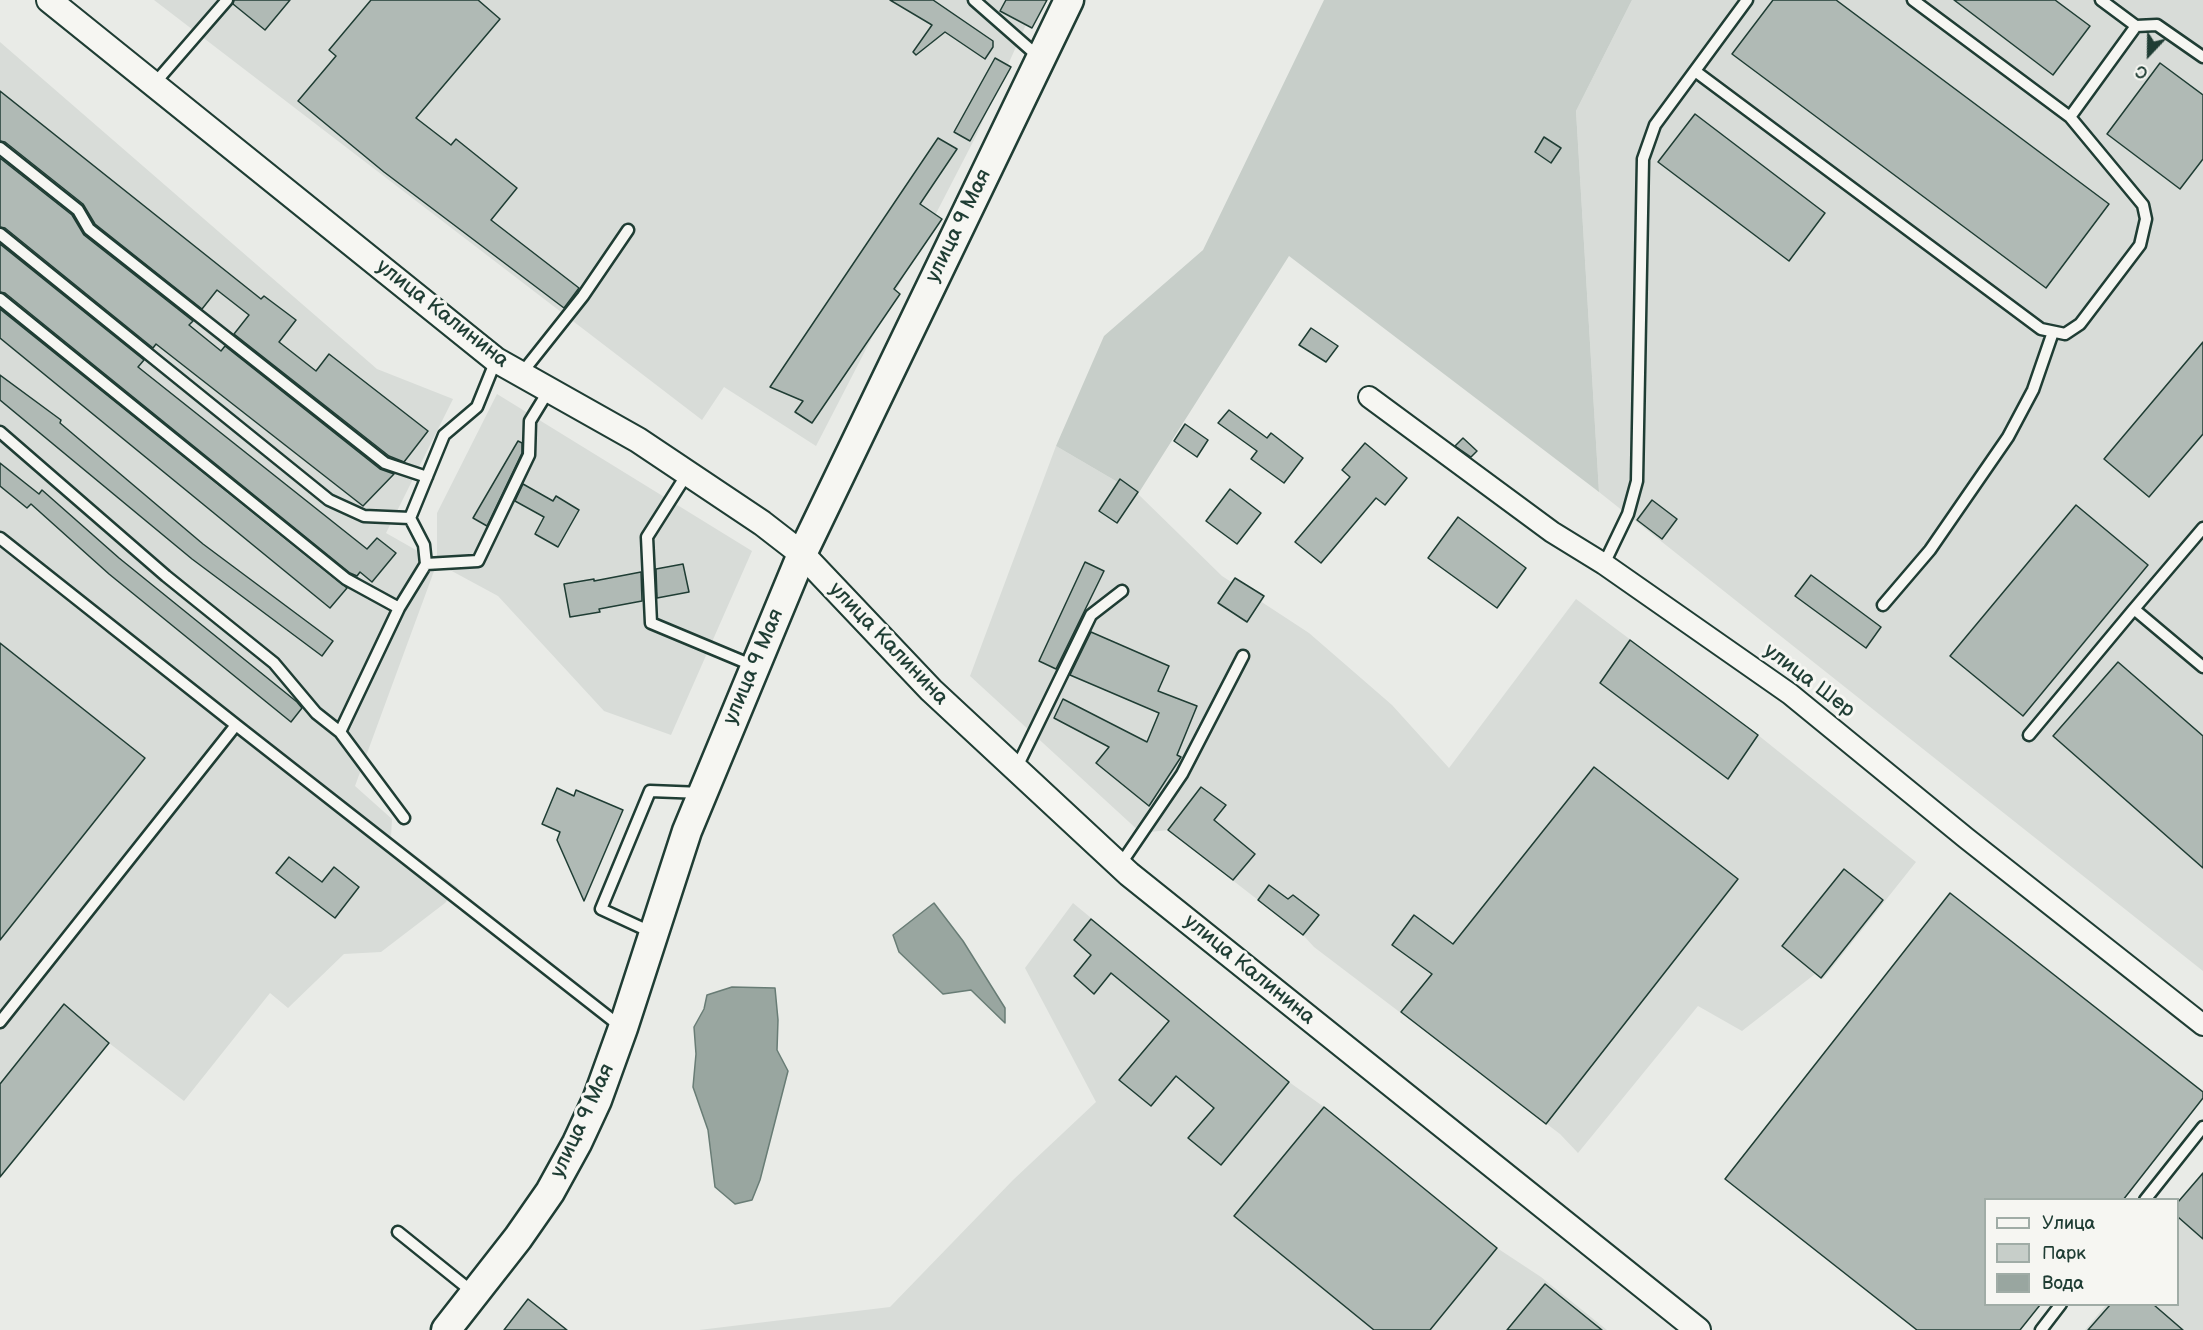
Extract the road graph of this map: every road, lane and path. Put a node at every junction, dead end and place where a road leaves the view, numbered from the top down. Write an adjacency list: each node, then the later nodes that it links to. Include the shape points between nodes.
1 (49, 0): 12 (street, улица Калинина)
2 (227, 0): 12 (lane)
3 (974, 0): 10 (lane)
4 (1069, 0): 10 (main road, улица 9 Мая)
5 (1747, 0): 11 (lane)
6 (1913, 0): 13 (lane)
7 (2101, 0): 8 (lane)
8 (2136, 26): 9 (lane, via 2157,25); 13 (lane)
9 (2203, 57)
10 (1040, 58): 29 (main road, улица 9 Мая)
11 (1695, 71): 18 (lane, via 2041,329); 31 (lane, via 1655,125 1643,159 1636,481 1628,514)
12 (153, 84): 19 (street, улица Калинина)
13 (2070, 117): 18 (lane, via 2143,205 2146,219 2140,245 2080,324 2065,334)
14 (0, 148): 25 (lane, via 78,210 89,229 385,463)
15 (628, 230): 20 (lane, via 583,296)
16 (0, 234): 26 (lane, via 329,500 364,516)
17 (0, 299): 34 (lane, via 346,579)
18 (2053, 332): 33 (lane, via 2033,390 2008,436 1930,550)
19 (496, 360): 20 (street, улица Калинина); 25 (lane, via 477,407 444,435)
20 (521, 374): 21 (street, улица Калинина)
21 (549, 390): 24 (street, улица Калинина); 30 (lane, via 530,421 530,455 477,561)
22 (1368, 397): 31 (street, улица Шер, via 1552,532)
23 (0, 432): 40 (lane, via 166,576 274,663 316,713)
24 (687, 474): 29 (street, улица Калинина); 37 (lane, via 647,537 651,623)
25 (426, 477): 26 (lane)
26 (410, 518): 30 (lane, via 424,545)
27 (2203, 528): 35 (lane)
28 (0, 538): 39 (lane)
29 (802, 554): 37 (main road, улица 9 Мая); 42 (street, улица Калинина, via 931,690)
30 (426, 564): 34 (lane)
31 (1604, 564): 48 (street, улица Шер, via 1790,694)
32 (1122, 591): 42 (lane, via 1091,615)
33 (1884, 605)
34 (399, 608): 40 (lane)
35 (2134, 609): 38 (lane); 41 (lane)
36 (1243, 656): 45 (lane, via 1182,774)
37 (754, 666): 43 (main road, улица 9 Мая)
38 (2203, 667)
39 (236, 725): 47 (lane); 49 (lane)
40 (340, 732): 44 (lane)
41 (2029, 735)
42 (1016, 769): 45 (street, улица Калинина)
43 (702, 793): 46 (main road, улица 9 Мая); 46 (lane, via 650,791 602,909)
44 (404, 818)
45 (1119, 865): 55 (street, улица Калинина)
46 (653, 933): 49 (main road, улица 9 Мая)
47 (0, 1022)
48 (2203, 1025)
49 (623, 1028): 53 (main road, улица 9 Мая, via 597,1100 550,1192)
50 (2203, 1127): 51 (lane)
51 (2147, 1198)
52 (398, 1232): 53 (lane)
53 (475, 1294): 56 (main road, улица 9 Мая)
54 (2060, 1306): 57 (lane)
55 (1685, 1326)
56 (446, 1330)
57 (2041, 1330)

